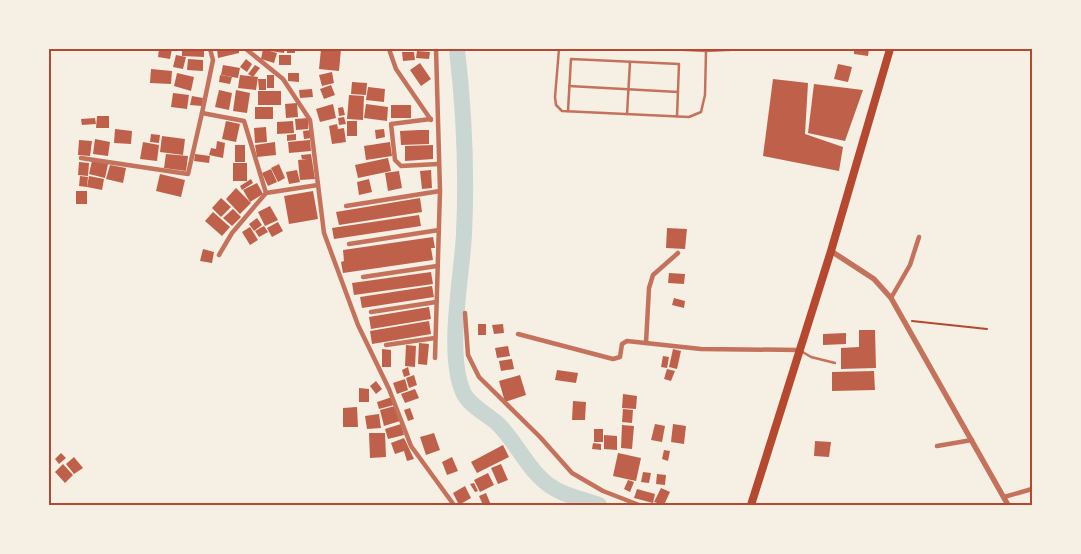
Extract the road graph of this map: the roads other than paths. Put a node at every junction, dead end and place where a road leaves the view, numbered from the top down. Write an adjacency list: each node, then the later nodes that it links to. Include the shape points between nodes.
1 (210, 49): 15 (street, via 213,60)
2 (246, 49): 22 (street, via 283,79 310,120)
3 (389, 49): 18 (street, via 396,69)
4 (436, 49): 19 (street)
5 (559, 49): 14 (lane, via 556,105 562,111)
6 (667, 49): 9 (lane)
7 (747, 49): 9 (lane)
8 (890, 49): 29 (highway)
9 (706, 51): 17 (lane, via 702,112 689,117)
10 (630, 62): 11 (lane, via 570,59); 12 (lane); 13 (lane, via 679,64)
11 (569, 86): 12 (lane); 14 (lane)
12 (628, 89): 13 (lane); 16 (lane)
13 (678, 92): 17 (lane)
14 (568, 111): 16 (lane)
15 (202, 113): 20 (street, via 188,174); 24 (street, via 244,121)
16 (627, 114): 17 (lane)
17 (677, 116)
18 (431, 119): 19 (street); 21 (street, via 391,124 395,160 401,166)
19 (436, 127): 21 (street)
20 (81, 158)
21 (438, 164): 23 (street)
22 (318, 185): 24 (street); 49 (street, via 324,233 358,325 390,389 411,446)
23 (440, 191): 25 (street); 26 (street)
24 (266, 193): 31 (street, via 232,232)
25 (346, 206)
26 (439, 230): 28 (street); 32 (street)
27 (919, 237): 34 (street, via 910,265)
28 (349, 244)
29 (831, 251): 34 (street, via 874,279); 42 (highway)
30 (678, 253): 40 (street, via 653,275 649,288)
31 (219, 255)
32 (437, 266): 33 (street); 35 (street)
33 (363, 277)
34 (891, 298): 45 (street)
35 (436, 302): 36 (street); 39 (street)
36 (371, 312)
37 (465, 313): 50 (street, via 468,355 479,378 572,473)
38 (518, 334): 40 (street, via 613,359 620,356 623,342)
39 (436, 338): 41 (street); 43 (street)
40 (646, 343): 42 (street, via 702,349)
41 (386, 346)
42 (799, 350): 44 (lane, via 811,357); 51 (highway)
43 (435, 358)
44 (835, 363)
45 (972, 440): 46 (street); 48 (street)
46 (937, 446)
47 (1032, 489): 48 (street)
48 (1004, 497): 52 (street)
49 (454, 505)
50 (639, 505)
51 (751, 505)
52 (1008, 505)

